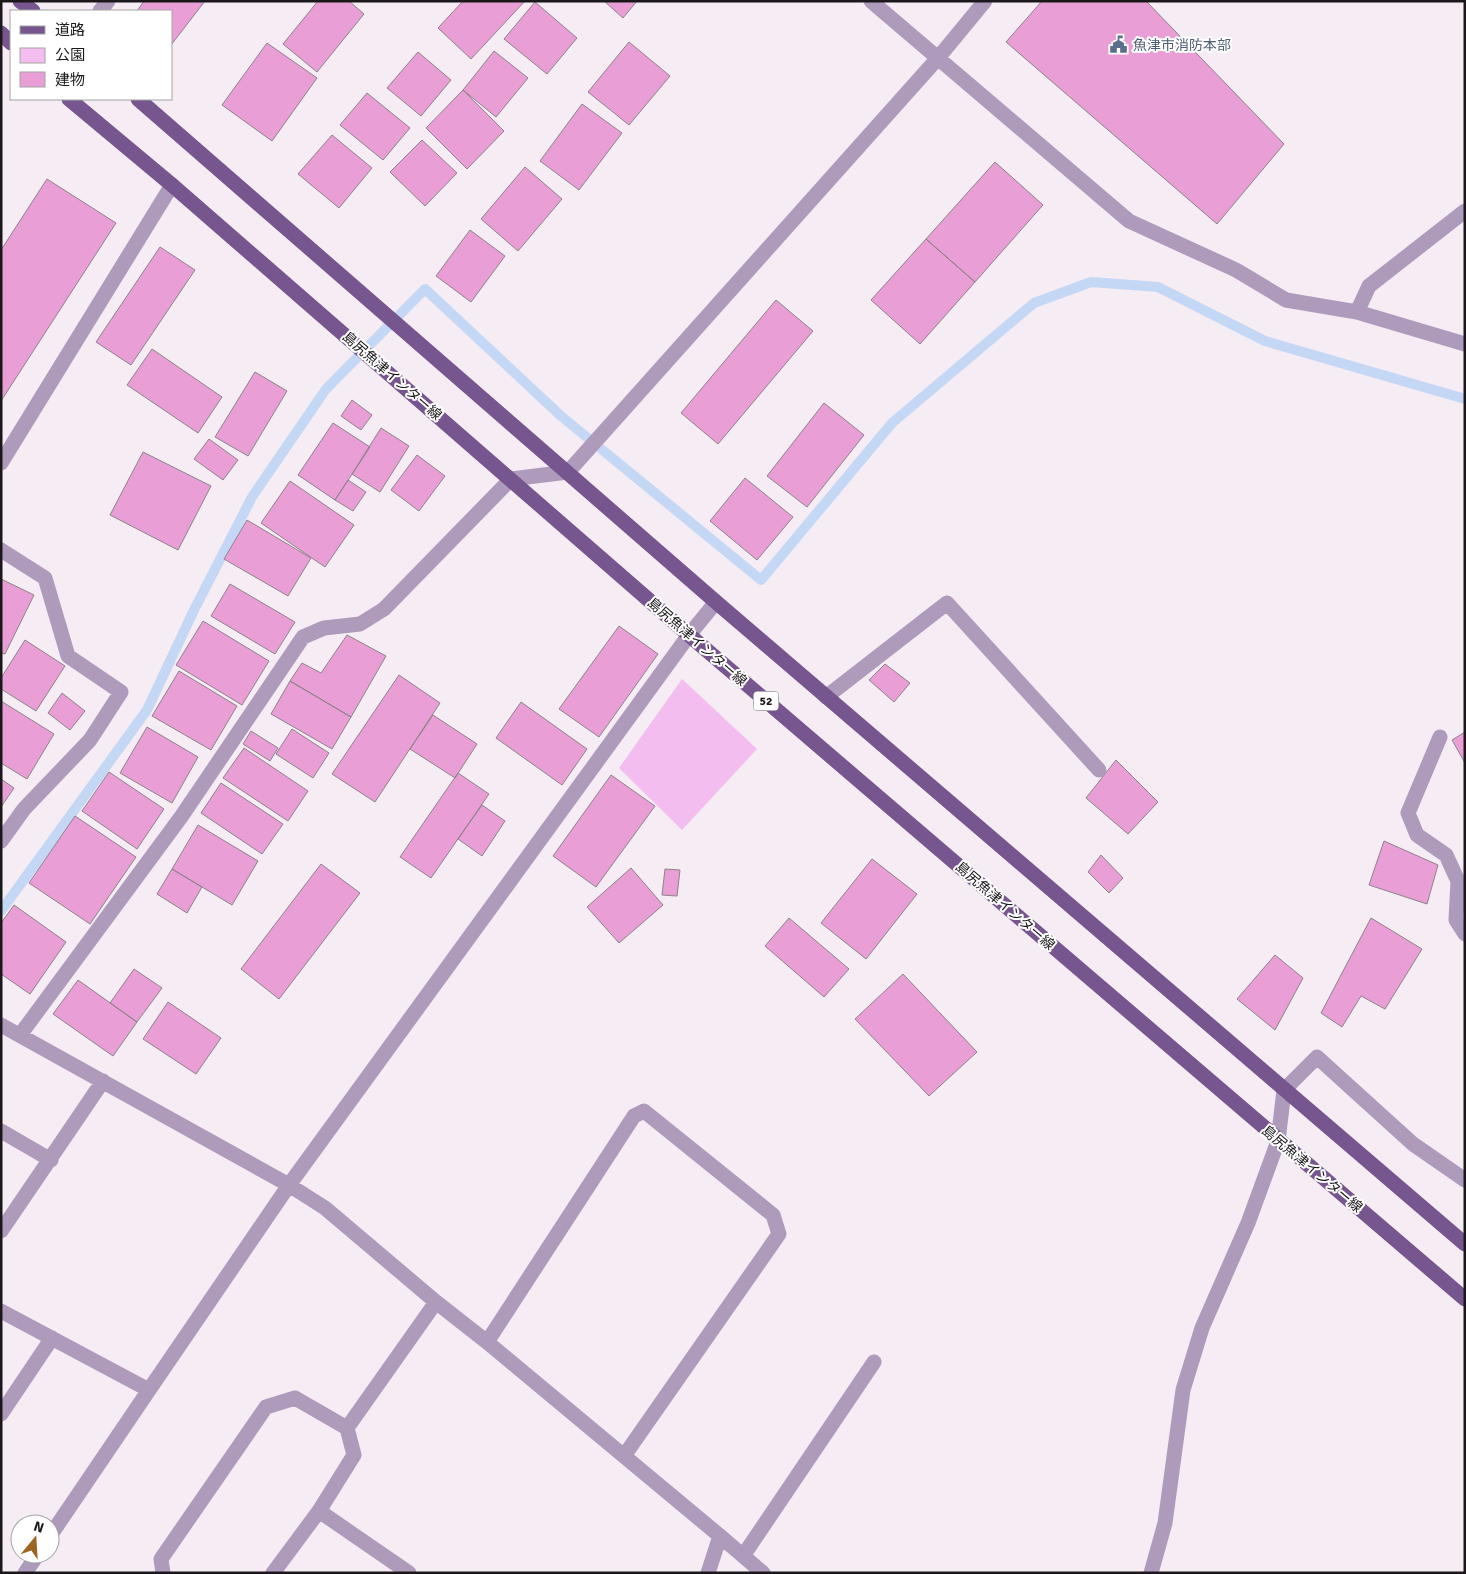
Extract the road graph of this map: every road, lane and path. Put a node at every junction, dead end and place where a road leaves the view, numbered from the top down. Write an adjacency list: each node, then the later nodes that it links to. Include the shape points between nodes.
1 (20, 1): 4 (main road)
2 (871, 1): 7 (street)
3 (985, 1): 7 (street)
4 (32, 10)
5 (1, 33): 6 (main road)
6 (10, 42)
7 (938, 58): 12 (street, via 1129,221 1236,270 1286,300); 15 (street)
8 (70, 100): 10 (main road, 島尻魚津インター線 / 52)
9 (139, 100): 15 (main road)
10 (172, 185): 14 (street); 16 (main road, 島尻魚津インター線 / 52)
11 (1465, 211): 12 (street, via 1369,286)
12 (1357, 312): 13 (street)
13 (1465, 344)
14 (1, 463)
15 (568, 472): 16 (street); 18 (main road)
16 (511, 479): 19 (main road, 島尻魚津インター線 / 52); 26 (street, via 384,609 360,624 324,628 303,637 181,817)
17 (1, 550): 23 (street, via 45,578 68,656 121,692 90,740 24,810)
18 (716, 602): 19 (street); 20 (main road)
19 (689, 635): 30 (main road, 島尻魚津インター線 / 52); 33 (street)
20 (826, 697): 22 (street, via 947,603); 28 (main road)
21 (1440, 737): 24 (street, via 1408,812 1417,835 1446,855 1458,882 1456,920)
22 (1099, 770)
23 (1, 841)
24 (1465, 934)
25 (1, 1025): 26 (street)
26 (20, 1035): 27 (street)
27 (104, 1081): 31 (street); 33 (street)
28 (1284, 1090): 30 (street); 32 (street, via 1317,1058 1413,1144); 35 (main road)
29 (1, 1131): 31 (street)
30 (1278, 1140): 36 (main road, 島尻魚津インター線 / 52); 55 (street, via 1248,1223 1202,1328 1183,1390 1165,1522)
31 (51, 1160): 34 (street)
32 (1465, 1180)
33 (288, 1185): 37 (street, via 326,1208); 42 (street)
34 (1, 1231)
35 (1465, 1244)
36 (1465, 1299)
37 (436, 1302): 40 (street); 44 (street)
38 (1, 1311): 39 (street)
39 (52, 1338): 42 (street); 43 (street)
40 (487, 1342): 45 (street); 45 (street, via 634,1116 644,1111 773,1214 779,1234)
41 (874, 1362): 49 (street)
42 (149, 1390): 47 (street)
43 (1, 1414)
44 (346, 1428): 46 (street, via 354,1455); 50 (street, via 296,1398 266,1407 162,1559)
45 (624, 1456): 48 (street)
46 (319, 1511): 51 (street); 52 (street)
47 (60, 1521)
48 (720, 1536): 49 (street); 53 (street)
49 (743, 1556): 54 (street)
50 (163, 1573)
51 (273, 1573)
52 (410, 1573)
53 (708, 1573)
54 (763, 1573)
55 (1151, 1573)

